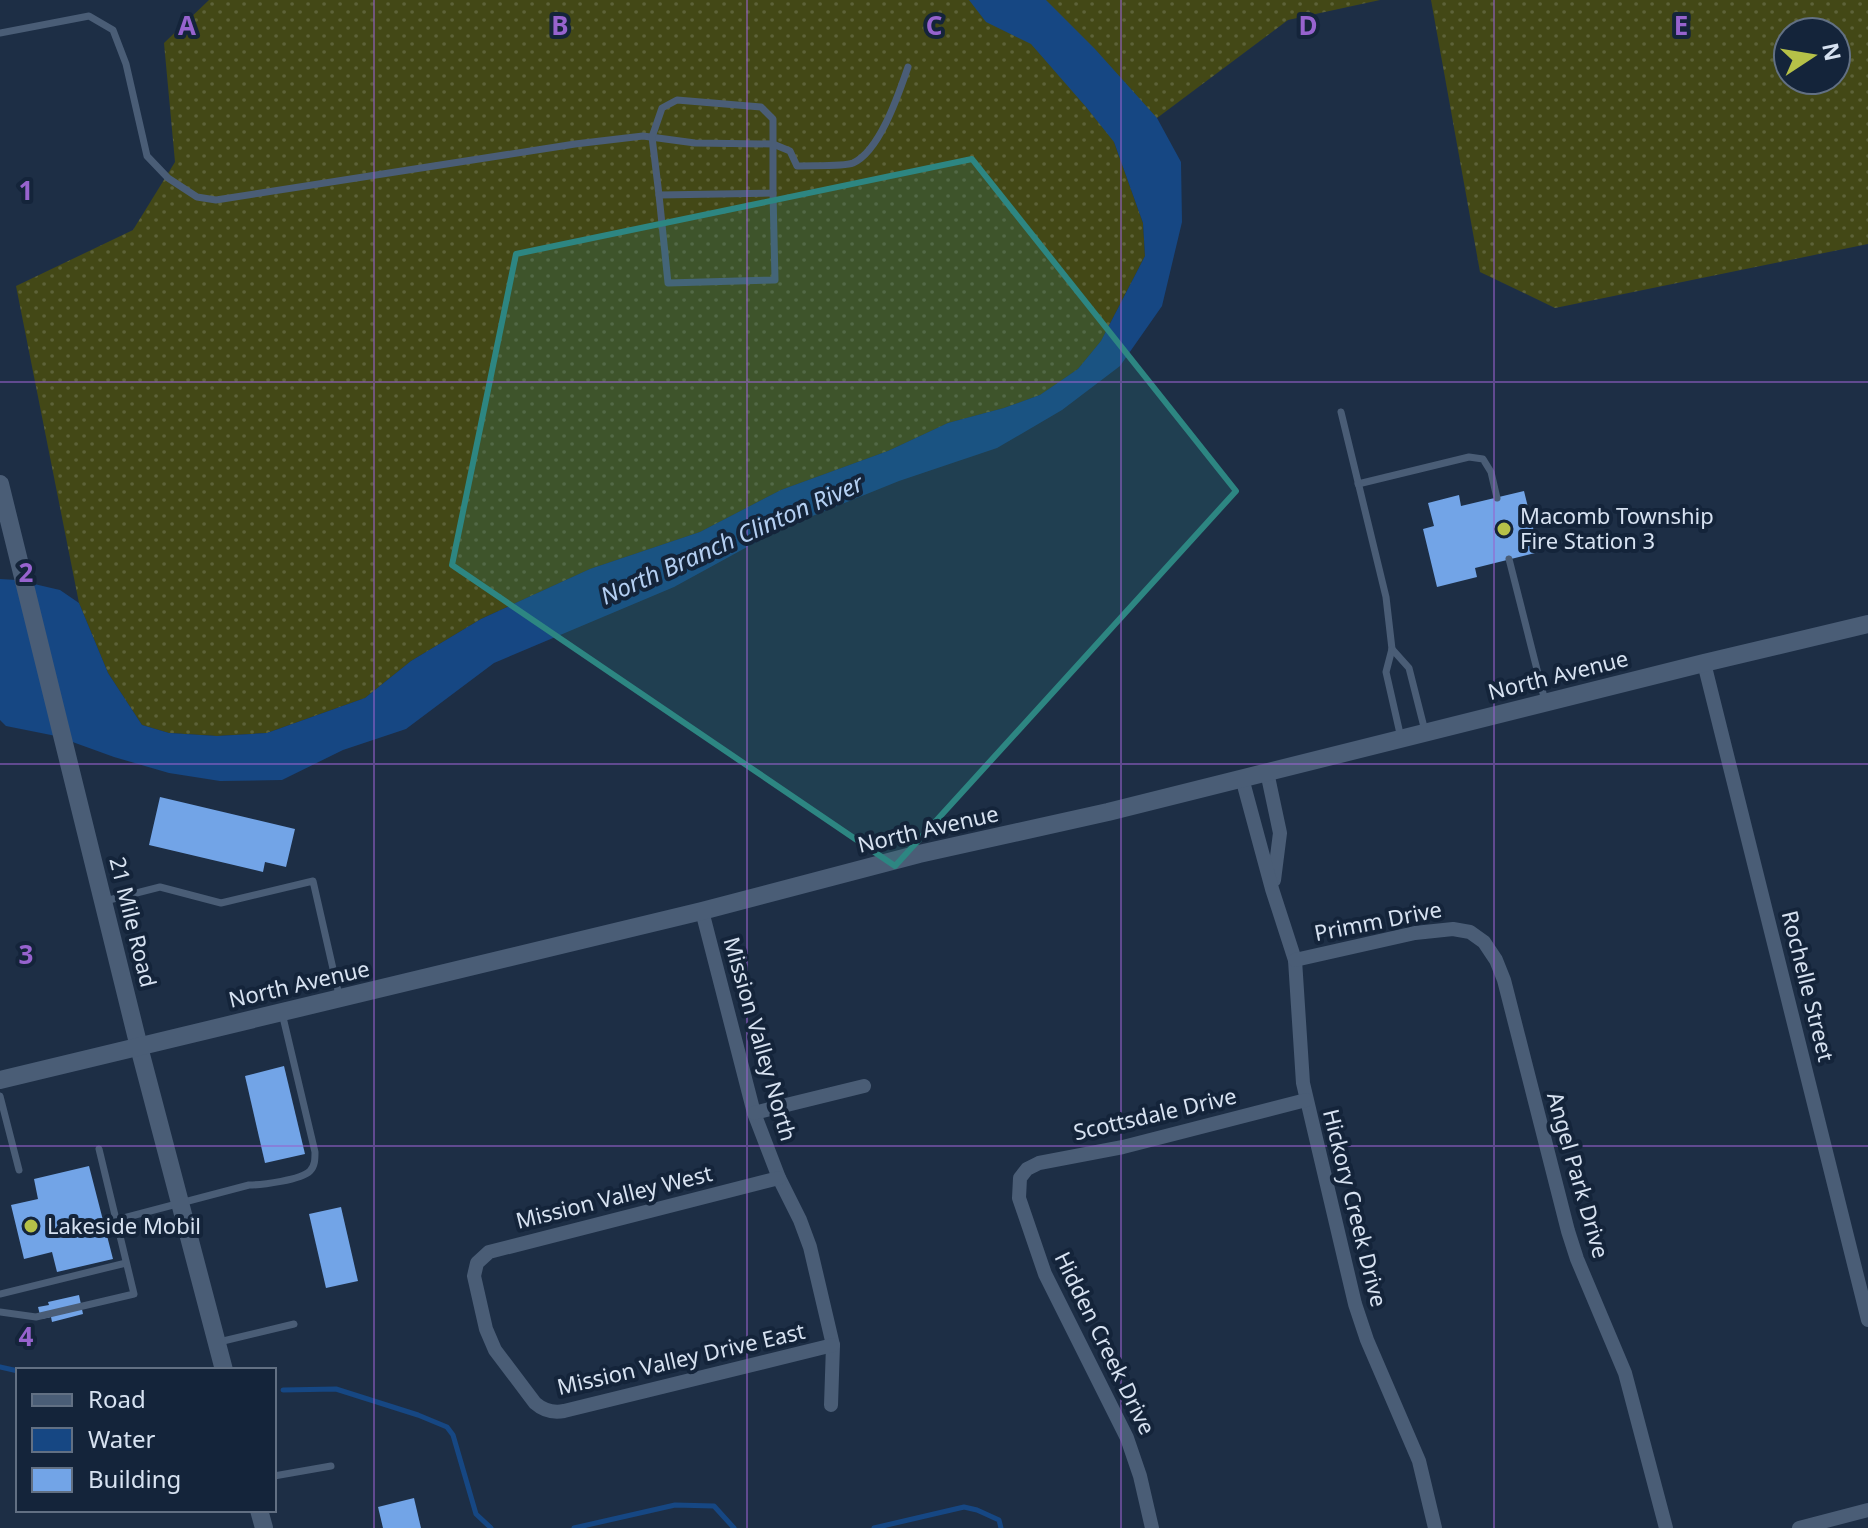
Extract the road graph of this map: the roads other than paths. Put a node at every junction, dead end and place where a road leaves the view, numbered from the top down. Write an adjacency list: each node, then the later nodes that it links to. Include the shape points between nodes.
1 (0, 33): 3 (lane, via 89,16 113,30 147,156 197,197 216,200 575,144)
2 (908, 67): 4 (lane, via 872,148 852,163 797,166 790,151)
3 (652, 137): 4 (lane); 4 (lane, via 662,108 677,100 761,107 773,119); 6 (lane)
4 (773, 144): 5 (lane)
5 (773, 193): 6 (lane); 6 (lane, via 775,280 668,283)
6 (659, 195)
7 (1341, 412): 9 (lane)
8 (0, 484): 21 (street, 21 Mile Road)
9 (1358, 484): 10 (lane, via 1469,457 1483,459); 13 (lane, via 1386,597)
10 (1497, 498)
11 (1509, 559): 15 (lane)
12 (1868, 624): 14 (street, North Avenue)
13 (1392, 649): 16 (lane, via 1409,668); 17 (lane, via 1386,672)
14 (1704, 663): 15 (street, North Avenue); 42 (street, Rochelle Street)
15 (1545, 703): 16 (street, North Avenue)
16 (1425, 732): 17 (street, North Avenue)
17 (1401, 738): 18 (street, North Avenue)
18 (1267, 772): 19 (street, North Avenue); 20 (street, Hickory Creek Drive, via 1280,833)
19 (1242, 778): 20 (street, Hickory Creek Drive); 22 (street, North Avenue)
20 (1272, 889): 24 (street, Hickory Creek Drive)
21 (103, 901): 25 (lane, via 160,887 221,903 313,881); 27 (street, 21 Mile Road)
22 (702, 911): 25 (street, North Avenue); 32 (street, Mission Valley North)
23 (1470, 932): 24 (street, Primm Drive, via 1431,930); 54 (street, Angel Park Drive, via 1490,950 1504,980 1568,1231 1625,1373)
24 (1295, 960): 31 (street, Hickory Creek Drive)
25 (341, 999): 26 (street, North Avenue)
26 (282, 1013): 27 (street, North Avenue); 37 (lane, via 315,1152 312,1170)
27 (139, 1047): 28 (street, North Avenue); 37 (street, 21 Mile Road)
28 (0, 1080)
29 (864, 1086): 32 (street)
30 (0, 1096): 34 (lane)
31 (1306, 1100): 36 (street, Scottsdale Drive, via 1039,1163); 53 (street, Hickory Creek Drive, via 1358,1315 1419,1461)
32 (754, 1113): 35 (street, Mission Valley North)
33 (99, 1149): 38 (lane)
34 (19, 1170)
35 (779, 1178): 45 (street, Mission Valley North, via 805,1232); 48 (street, Mission Valley West, via 484,1255 474,1276 491,1344)
36 (1020, 1178): 52 (street, Hidden Creek Drive, via 1019,1198 1039,1259 1127,1438)
37 (180, 1203): 38 (lane); 44 (street, 21 Mile Road)
38 (116, 1220): 39 (lane)
39 (126, 1263): 40 (lane); 41 (lane, via 134,1294 36,1317)
40 (0, 1294)
41 (0, 1312)
42 (1868, 1320)
43 (294, 1324): 44 (lane)
44 (216, 1342): 46 (street, 21 Mile Road)
45 (833, 1345): 47 (street, Mission Valley North); 48 (street, Mission Valley Drive East, via 564,1411)
46 (223, 1368)
47 (831, 1405)
48 (540, 1408)
49 (331, 1466): 50 (lane)
50 (276, 1476)
51 (1868, 1510): 55 (street)
52 (1152, 1528)
53 (1435, 1528)
54 (1666, 1528)
55 (1799, 1528)

